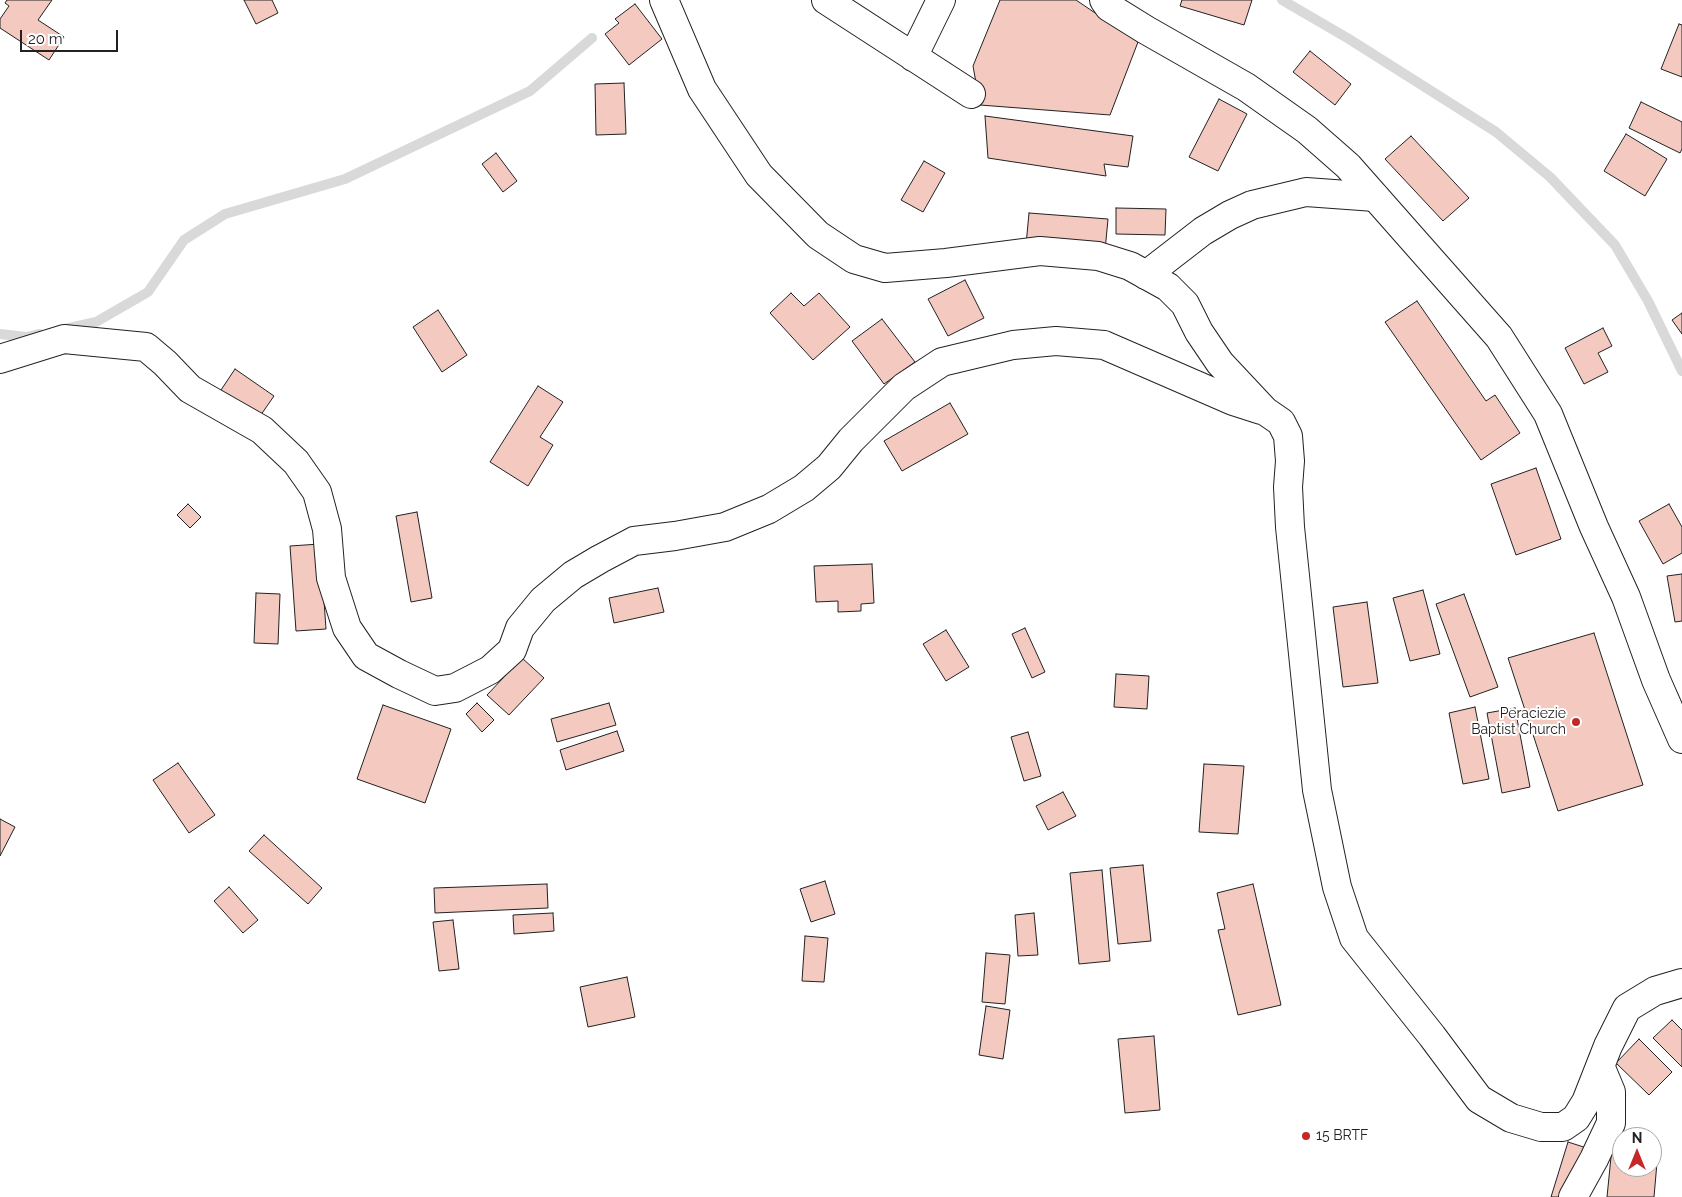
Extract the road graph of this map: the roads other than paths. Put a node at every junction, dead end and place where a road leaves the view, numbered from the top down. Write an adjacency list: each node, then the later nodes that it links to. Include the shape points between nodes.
1 (664, 0): 8 (main road, via 702,89 759,175 818,235 854,259 885,268 1040,250 1098,256)
2 (826, 0): 5 (main road)
3 (941, 0): 5 (main road)
4 (1104, 0): 7 (main road, via 1109,7 1146,30 1246,87 1307,130 1348,166)
5 (913, 57): 6 (main road)
6 (970, 94)
7 (1375, 197): 8 (main road, via 1306,192 1252,205 1203,231); 11 (main road, via 1499,338 1548,414)
8 (1146, 275): 10 (main road, via 1168,287 1185,304 1220,363)
9 (0, 359): 10 (main road, via 64,339 146,347 190,389 262,430 296,462 317,492 327,529 330,578 347,628 366,656 435,691 455,688 490,670 512,650 520,628 543,600 573,574 634,540 725,527 769,509 804,488 904,387 942,362 1013,345 1056,341 1104,345 1233,401)
10 (1265, 411): 13 (main road, via 1281,422 1288,436 1290,527 1317,790 1336,887 1354,938 1479,1099 1511,1118 1541,1127 1562,1127 1576,1118)
11 (1682, 739)
12 (1682, 983): 13 (main road, via 1654,991 1627,1008)
13 (1601, 1068): 14 (main road, via 1612,1092 1611,1123)
14 (1573, 1197)

